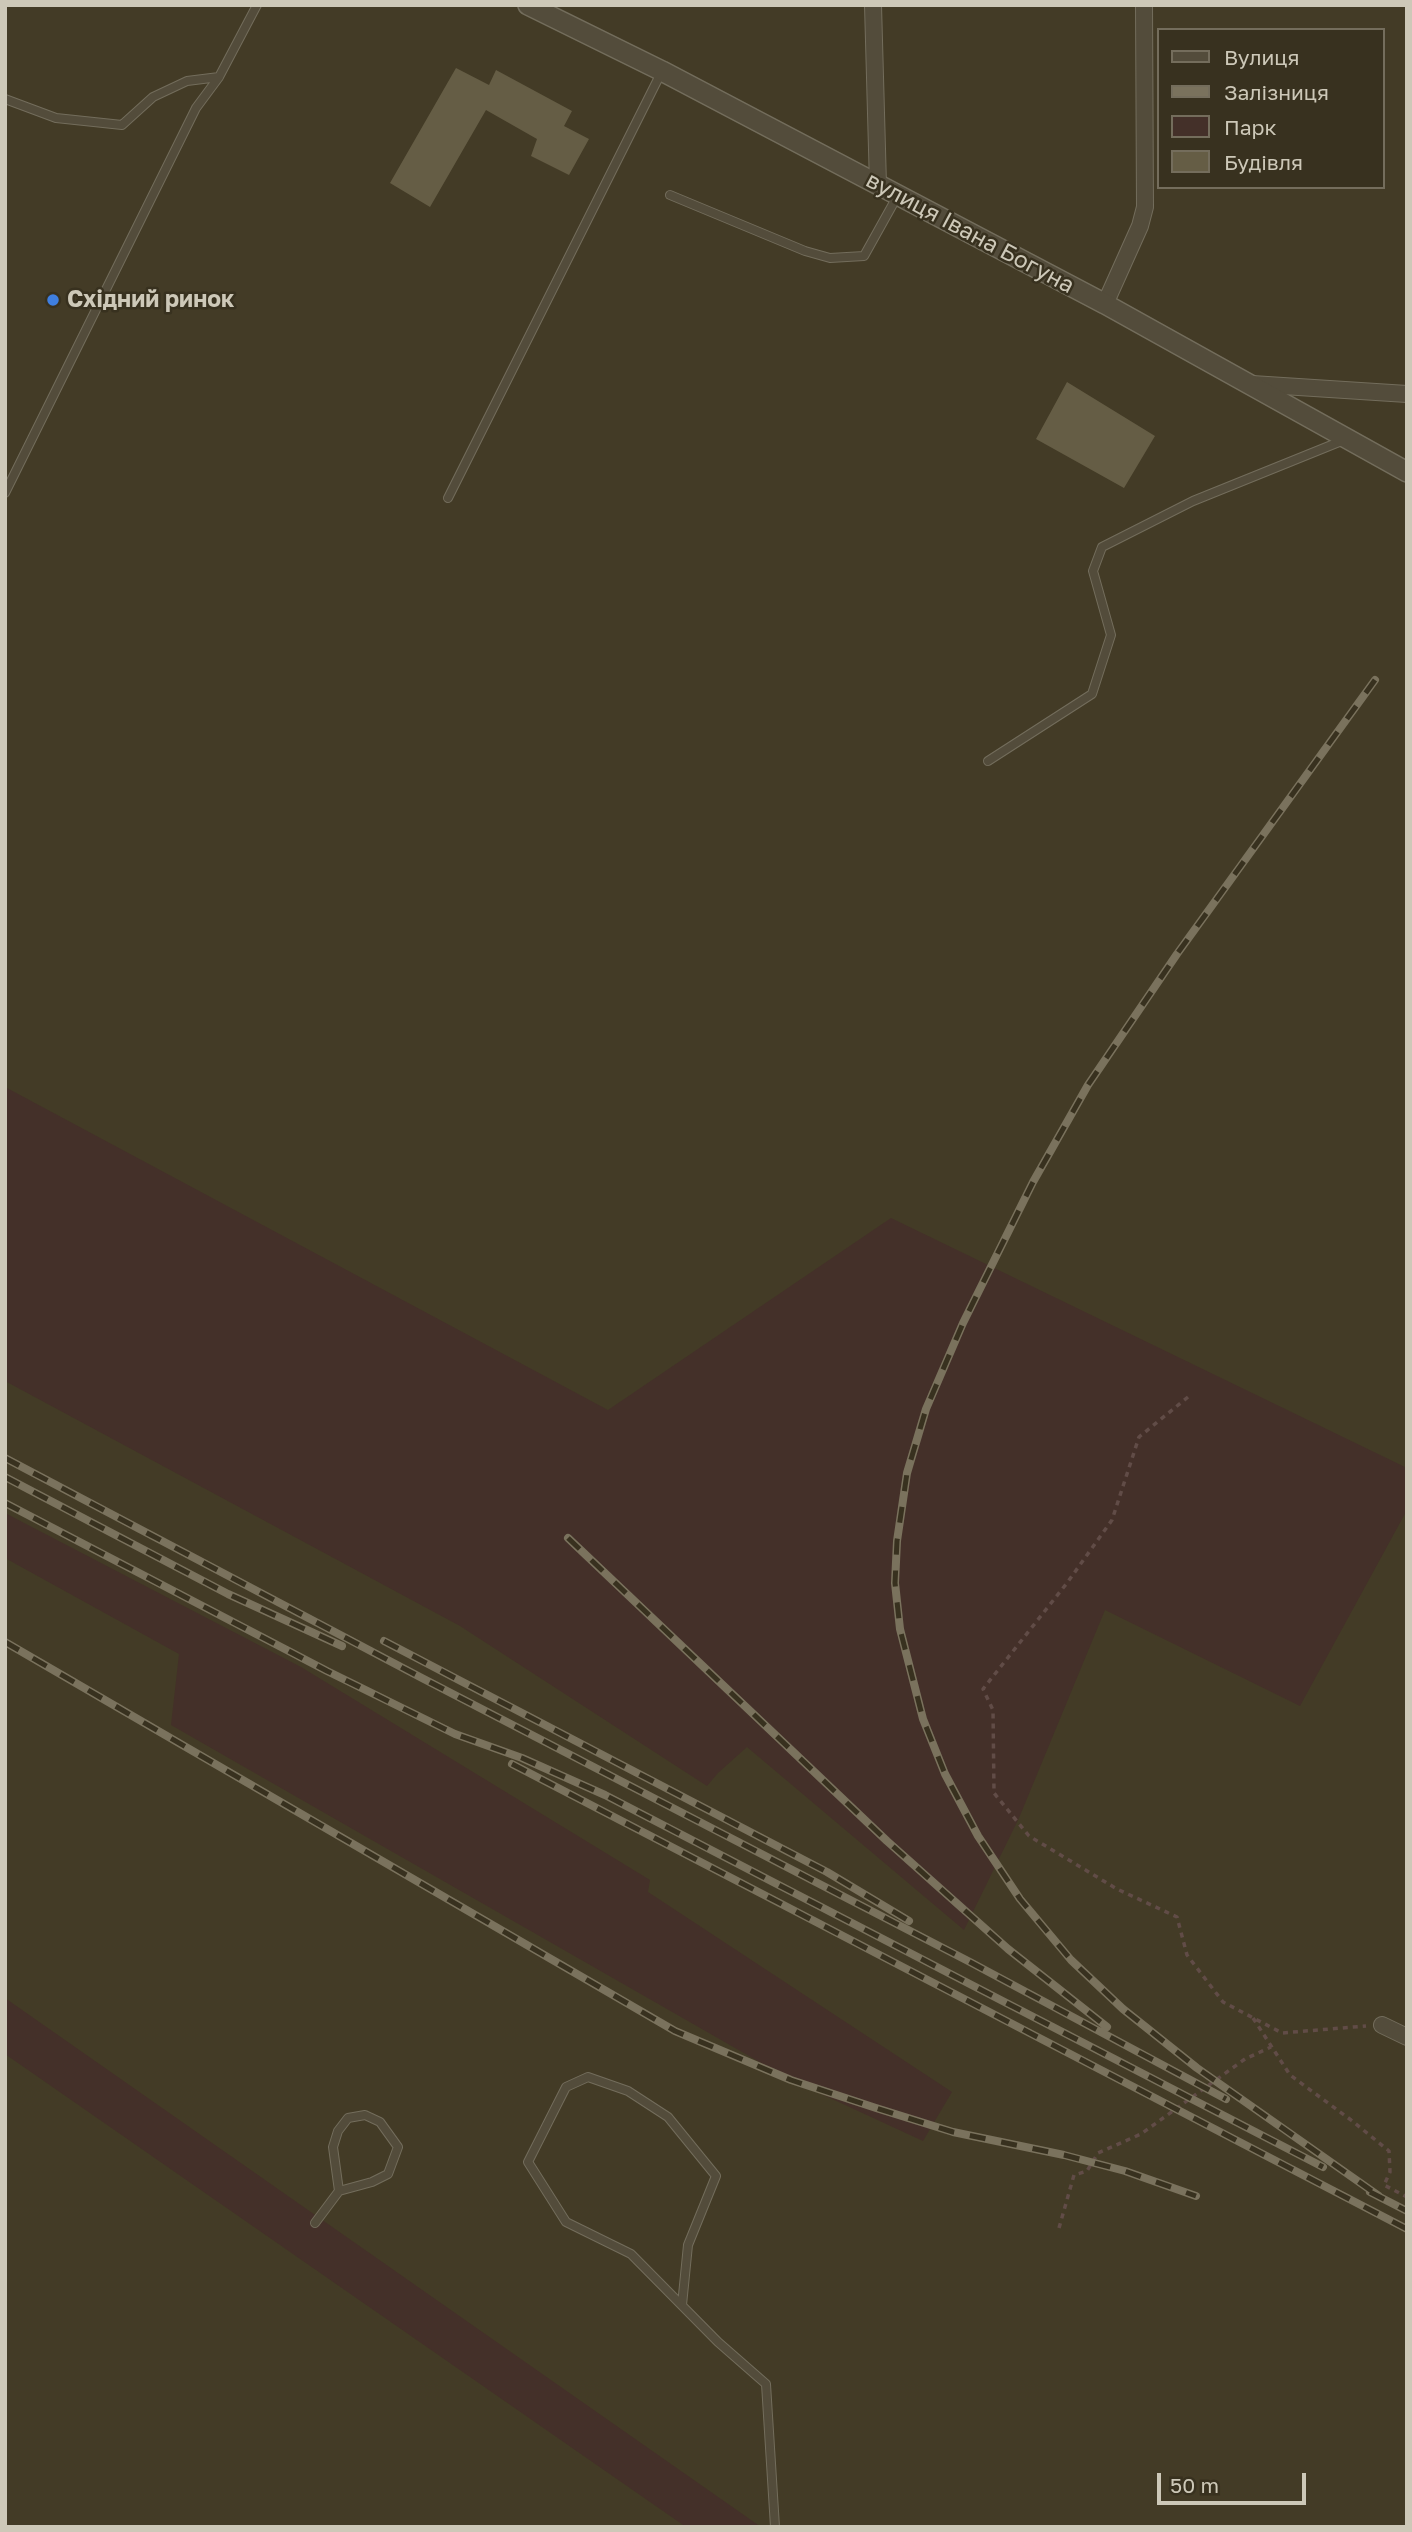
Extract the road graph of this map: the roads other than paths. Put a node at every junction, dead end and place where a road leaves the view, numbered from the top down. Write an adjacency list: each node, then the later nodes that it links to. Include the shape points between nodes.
1 (257, 5): 6 (lane)
2 (528, 5): 5 (street, вулиця Івана Богуна)
3 (873, 5): 8 (street)
4 (1144, 5): 11 (street, via 1145,207)
5 (662, 71): 8 (street, вулиця Івана Богуна); 17 (lane)
6 (219, 77): 7 (lane, via 187,81 153,97 122,125 56,118); 16 (lane, via 196,108)
7 (5, 99)
8 (878, 185): 10 (street, вулиця Івана Богуна)
9 (670, 195): 10 (lane, via 830,258 864,256)
10 (898, 195): 11 (street, вулиця Івана Богуна)
11 (1105, 304): 12 (street, вулиця Івана Богуна)
12 (1247, 384): 13 (street); 14 (street, вулиця Івана Богуна)
13 (1407, 394)
14 (1347, 439): 15 (street, вулиця Івана Богуна); 18 (lane, via 1193,501 1102,547 1093,571 1111,635 1092,694)
15 (1407, 472)
16 (5, 492)
17 (447, 498)
18 (988, 761)
19 (1382, 2025): 20 (street)
20 (1407, 2037)
21 (339, 2190): 21 (lane, via 336,2139 348,2118 365,2115 380,2122 398,2147 388,2174); 22 (lane)
22 (315, 2222)
23 (682, 2305): 23 (lane, via 631,2254 566,2222 528,2162 566,2087 588,2077 628,2091 668,2117 716,2176 688,2245); 24 (lane, via 766,2384)
24 (775, 2527)

